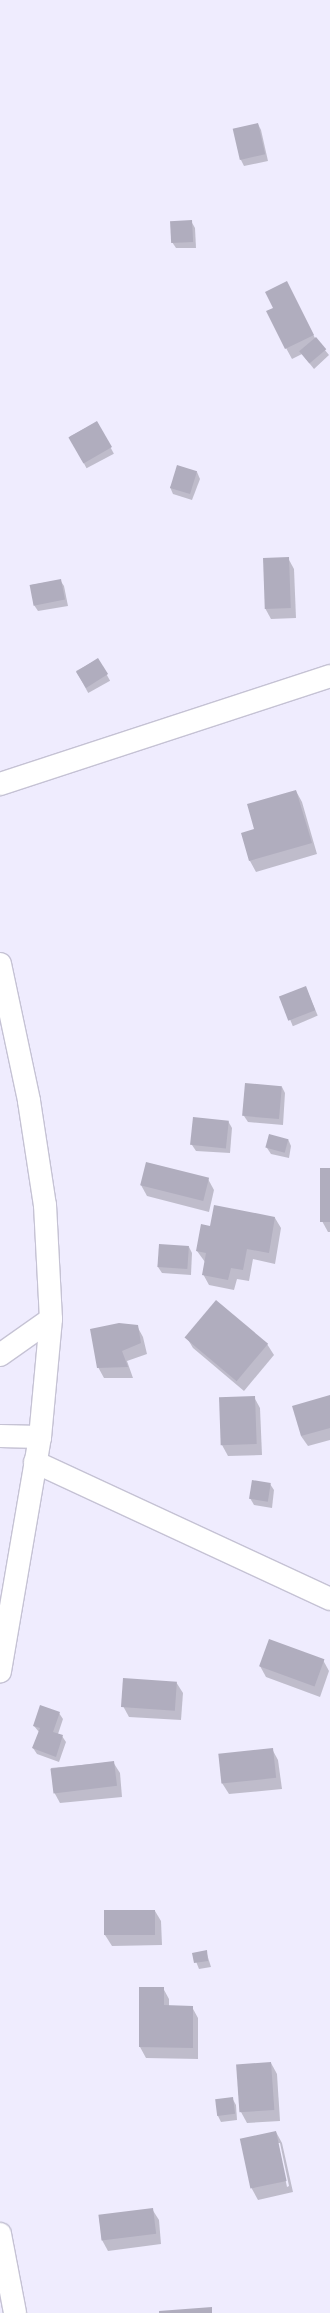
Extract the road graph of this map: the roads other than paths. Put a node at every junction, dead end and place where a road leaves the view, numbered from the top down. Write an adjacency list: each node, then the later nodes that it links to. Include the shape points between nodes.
1 (330, 676): 2 (street)
2 (0, 784)
3 (0, 964): 4 (street, via 29,1101 45,1205)
4 (51, 1319): 5 (street); 7 (street)
5 (0, 1355)
6 (0, 1436): 7 (street)
7 (40, 1437): 8 (street)
8 (35, 1462): 9 (street); 10 (street)
9 (330, 1599)
10 (0, 1672)
11 (0, 2234): 12 (street)
12 (4, 2277): 13 (street)
13 (15, 2313)

